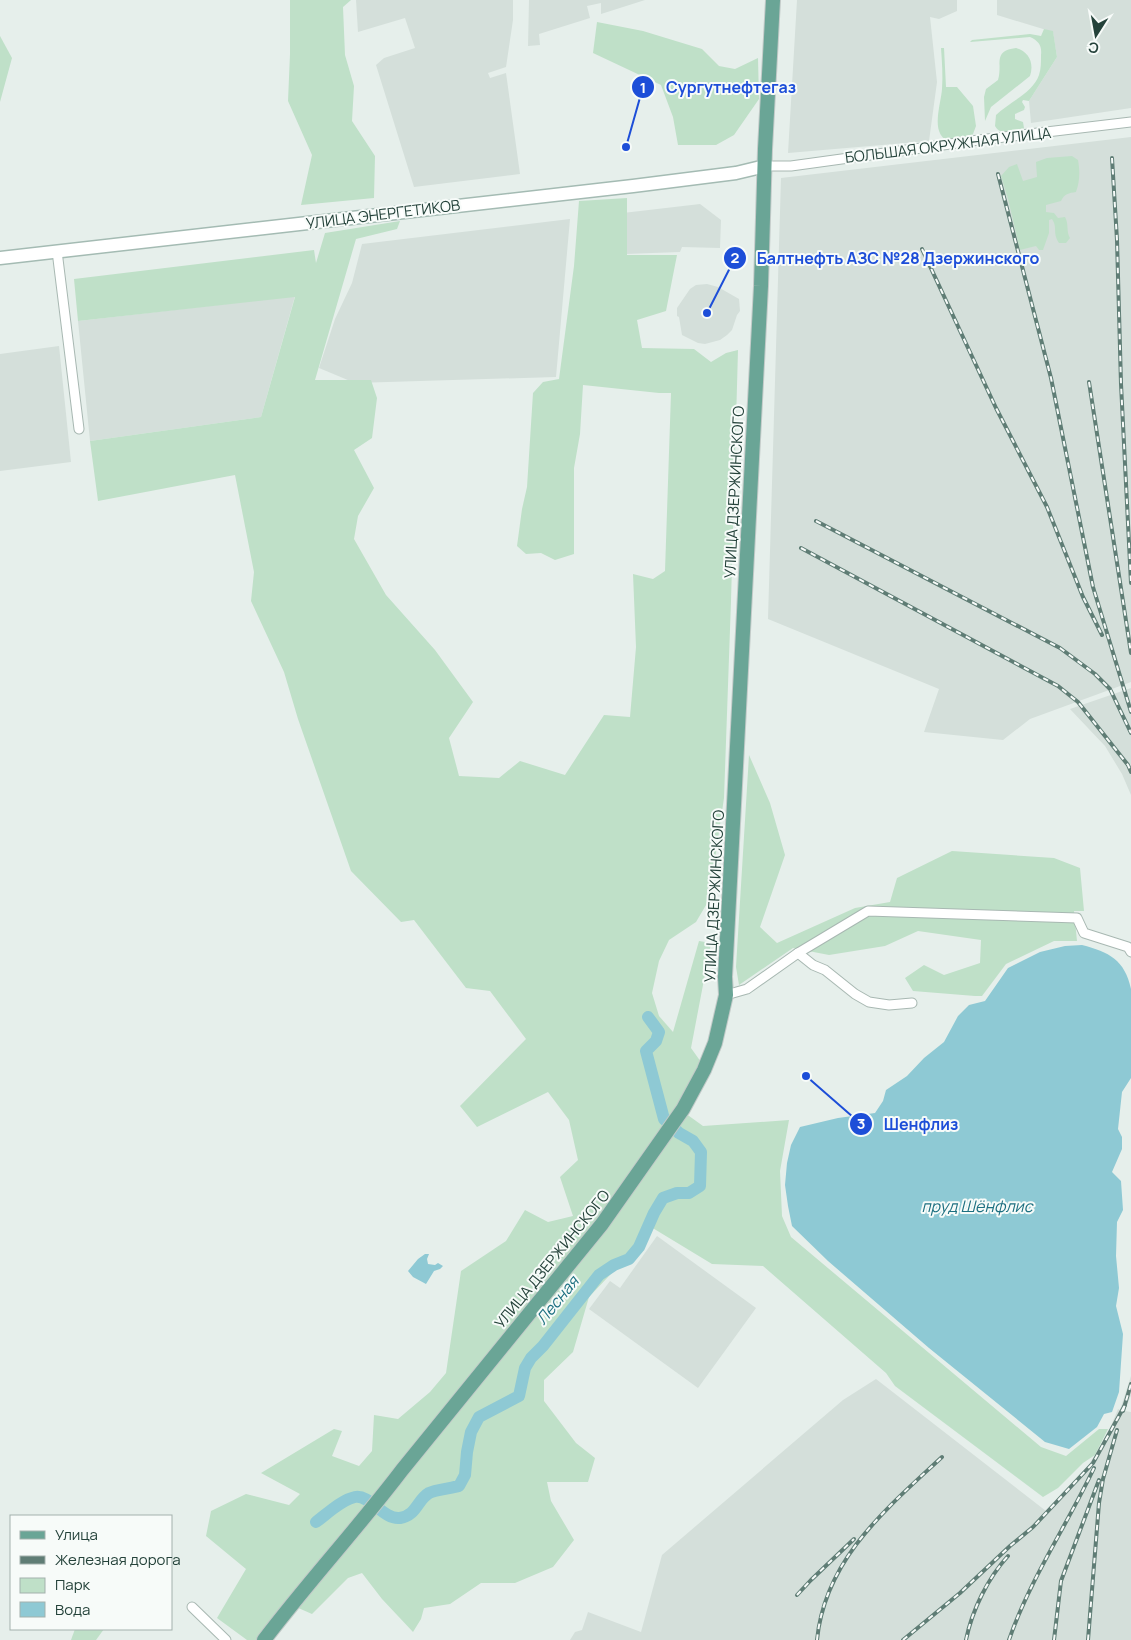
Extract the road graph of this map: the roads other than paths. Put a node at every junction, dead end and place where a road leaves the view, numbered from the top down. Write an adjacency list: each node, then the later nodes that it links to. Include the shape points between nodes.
1 (773, 0): 3 (main road, УЛИЦА ДЗЕРЖИНСКОГО)
2 (1131, 122): 3 (street, БОЛЬШАЯ ОКРУЖНАЯ УЛИЦА, via 791,166)
3 (765, 166): 4 (main road, УЛИЦА ЭНЕРГЕТИКОВ, via 736,173 638,185); 9 (main road, УЛИЦА ДЗЕРЖИНСКОГО)
4 (57, 251): 5 (main road, УЛИЦА ЭНЕРГЕТИКОВ); 6 (street)
5 (0, 258)
6 (79, 429)
7 (1131, 952): 8 (street, via 1128,947 1084,933 1077,918 868,911)
8 (798, 953): 9 (street, via 747,990); 10 (street, via 868,1002 888,1006)
9 (726, 995): 13 (main road, УЛИЦА ДЗЕРЖИНСКОГО, via 715,1043 689,1099 602,1224)
10 (912, 1003)
11 (192, 1607): 12 (street)
12 (226, 1640)
13 (264, 1640)

